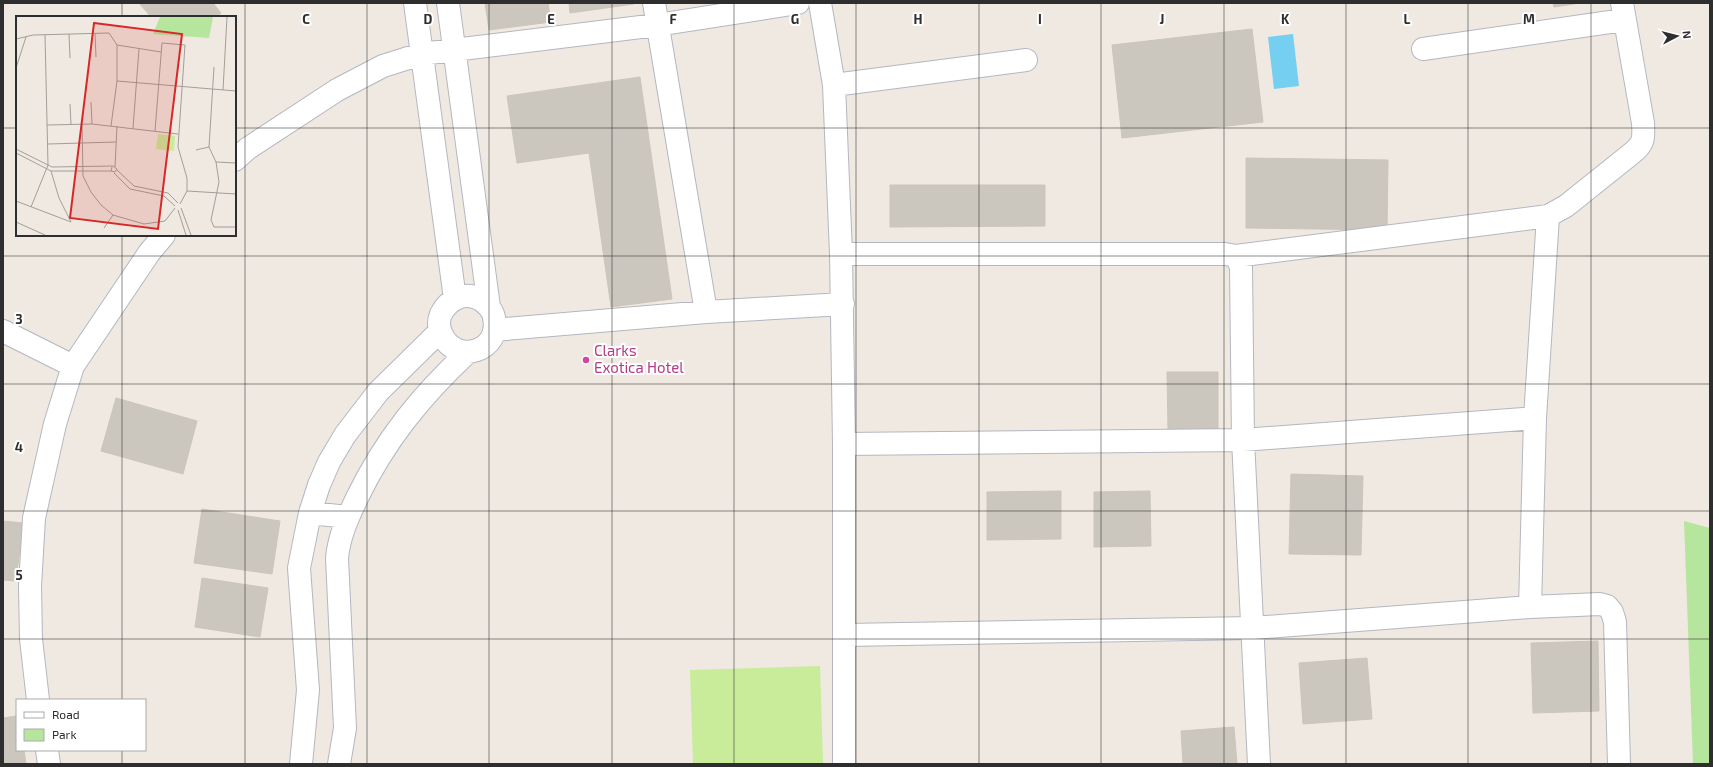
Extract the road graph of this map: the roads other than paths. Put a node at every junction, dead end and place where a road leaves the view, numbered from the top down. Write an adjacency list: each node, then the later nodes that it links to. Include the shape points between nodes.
1 (415, 3): 10 (street)
2 (448, 3): 9 (street)
3 (654, 3): 7 (street)
4 (798, 3): 7 (street)
5 (820, 3): 12 (street)
6 (1623, 11): 8 (street); 14 (street, via 1644,138 1640,148 1566,206)
7 (657, 25): 9 (street); 21 (street)
8 (1423, 49)
9 (455, 50): 10 (street); 20 (street)
10 (421, 54): 13 (street, via 383,66 337,90 247,149); 18 (street)
11 (1026, 60): 12 (street)
12 (834, 85): 16 (street)
13 (236, 159)
14 (1548, 216): 17 (street); 27 (street)
15 (163, 236): 26 (street)
16 (841, 254): 17 (street); 19 (street)
17 (1236, 256): 28 (street, via 1241,267)
18 (455, 299): 20 (street, via 473,297); 24 (street, via 445,307 440,318)
19 (843, 304): 21 (street); 29 (street)
20 (489, 307): 22 (street, via 494,318)
21 (706, 312): 22 (street)
22 (494, 330): 25 (street, via 489,342 479,350)
23 (3, 331): 26 (street)
24 (440, 331): 25 (street, via 445,342 455,350); 30 (street, via 378,392 345,435 329,462)
25 (467, 352): 31 (street, via 435,383 392,436 371,469)
26 (73, 366): 37 (street, via 55,424 34,518 30,639)
27 (1535, 418): 28 (street); 34 (street)
28 (1242, 440): 29 (street); 35 (street)
29 (844, 444): 36 (street)
30 (310, 513): 31 (street); 32 (street)
31 (348, 517): 33 (street)
32 (304, 542): 33 (street); 40 (street, via 299,568 308,690)
33 (338, 545): 41 (street, via 345,728)
34 (1530, 607): 35 (street); 44 (street, via 1600,604 1607,606 1612,612)
35 (1253, 628): 36 (street); 43 (street)
36 (845, 635): 42 (street)
37 (38, 699)
38 (47, 751): 39 (street)
39 (49, 764)
40 (301, 764)
41 (339, 764)
42 (844, 764)
43 (1259, 764)
44 (1619, 764)

